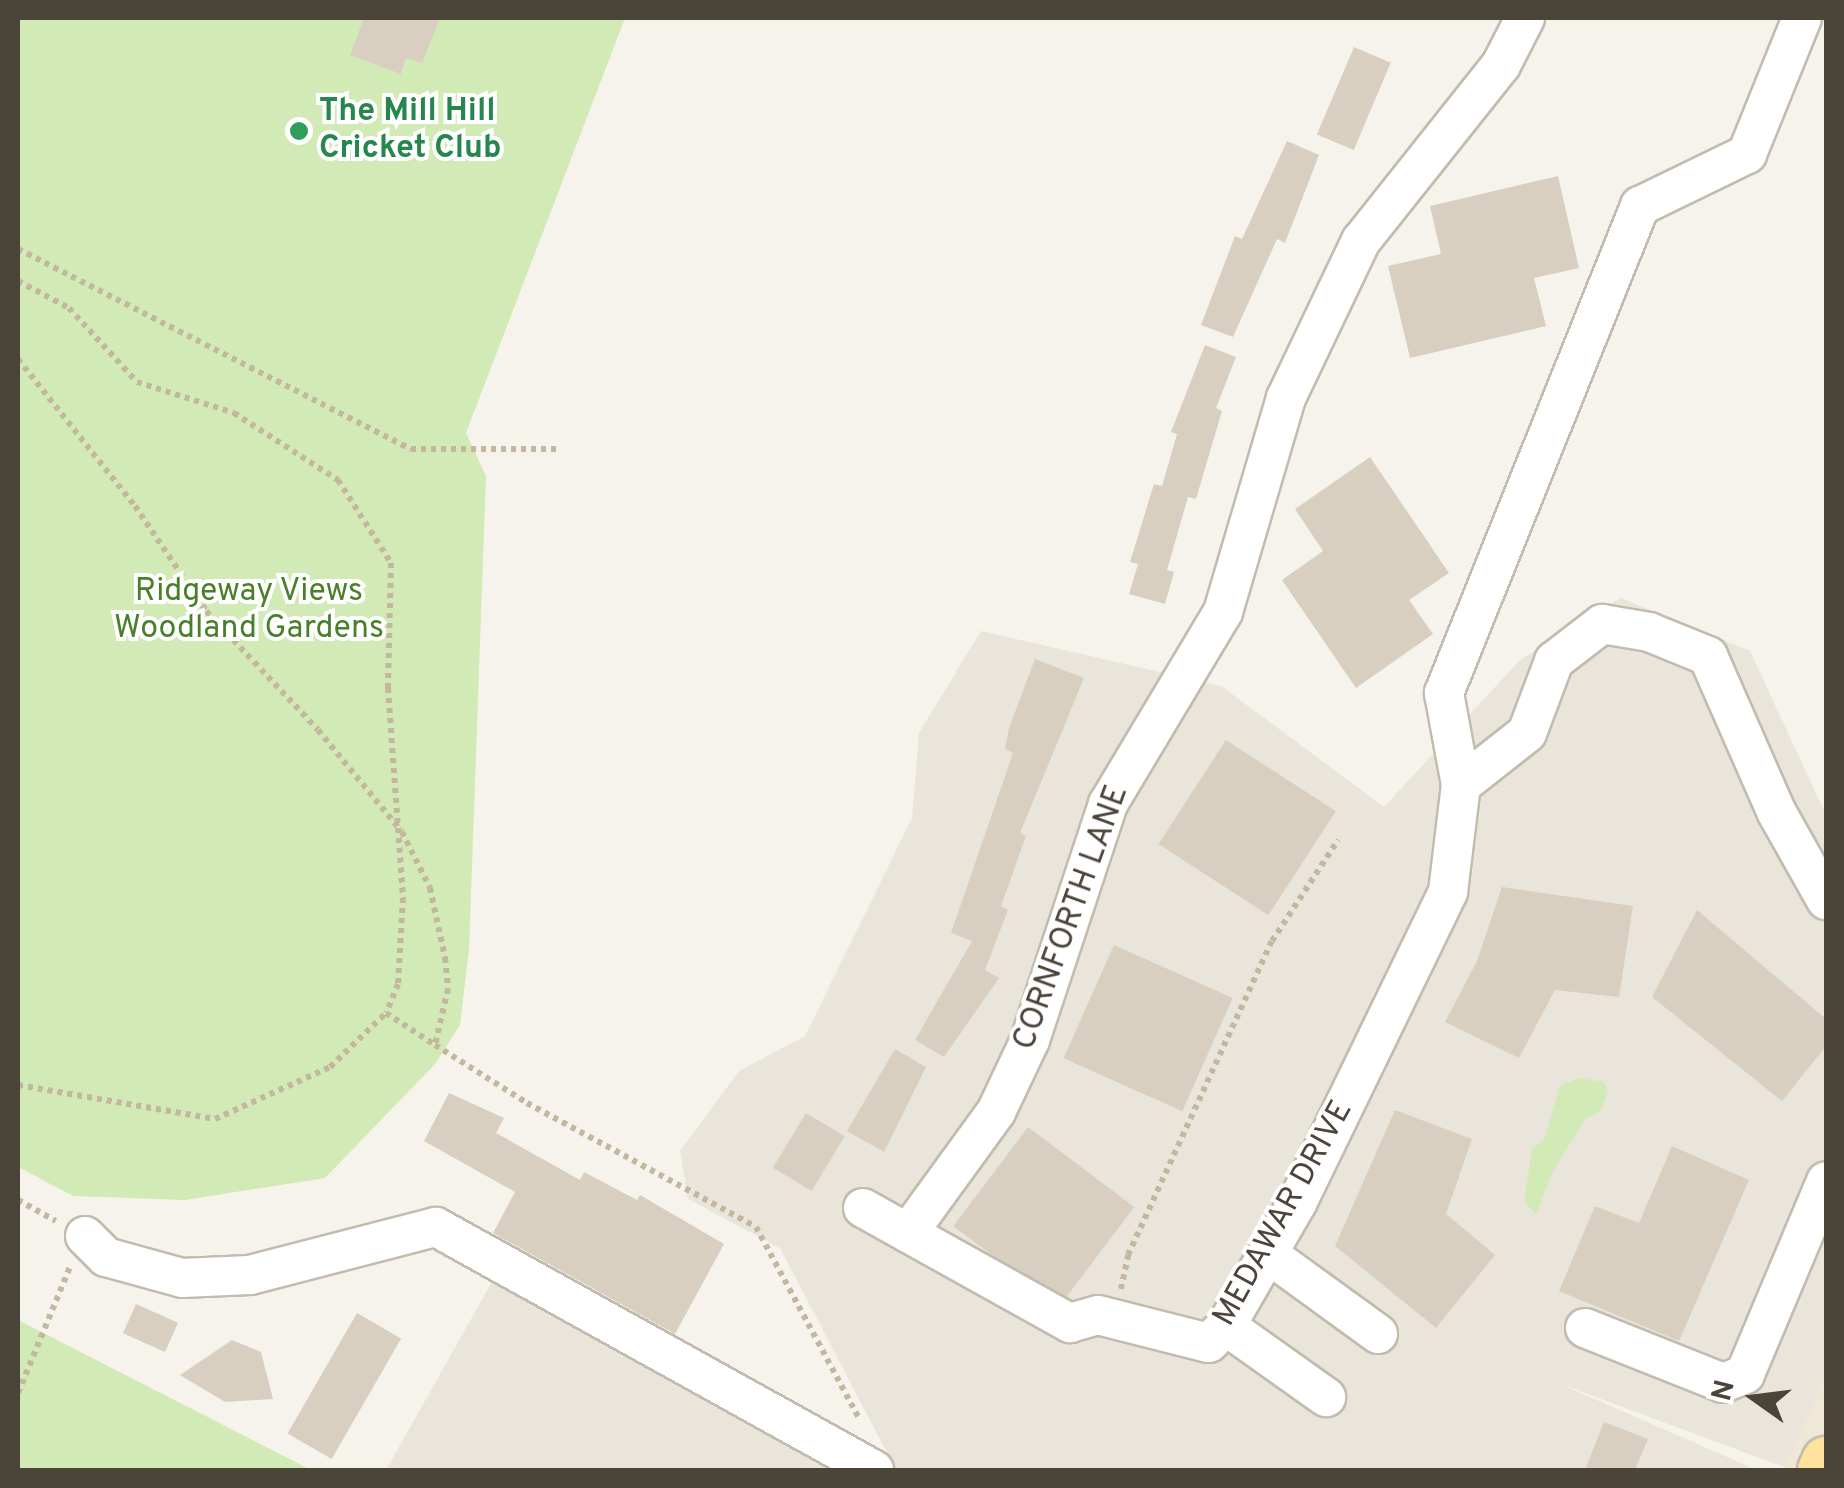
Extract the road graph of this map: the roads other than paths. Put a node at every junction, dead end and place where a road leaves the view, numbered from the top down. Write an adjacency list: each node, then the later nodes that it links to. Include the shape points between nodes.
1 (1525, 18): 7 (street, CORNFORTH LANE, via 1502,65 1361,241 1286,398 1223,612 1108,804 1013,1076 996,1112)
2 (1802, 18): 3 (street, via 1747,154 1640,206 1444,693)
3 (1461, 785): 4 (street, via 1526,734 1554,662 1602,624 1649,632 1708,656 1776,813); 9 (street, MEDAWAR DRIVE, via 1448,892)
4 (1826, 900)
5 (1826, 1181): 11 (street, via 1745,1374 1723,1384)
6 (863, 1208): 7 (street, MEDAWAR DRIVE)
7 (908, 1233): 10 (street, MEDAWAR DRIVE, via 1070,1323 1098,1315 1185,1342 1209,1342)
8 (85, 1236): 15 (street, via 106,1257 182,1278 250,1275 436,1226)
9 (1268, 1254): 10 (street, MEDAWAR DRIVE); 12 (street)
10 (1226, 1326): 13 (street)
11 (1586, 1328)
12 (1378, 1334)
13 (1326, 1397)
14 (1826, 1461): 16 (main road)
15 (874, 1470)
16 (1822, 1470)

